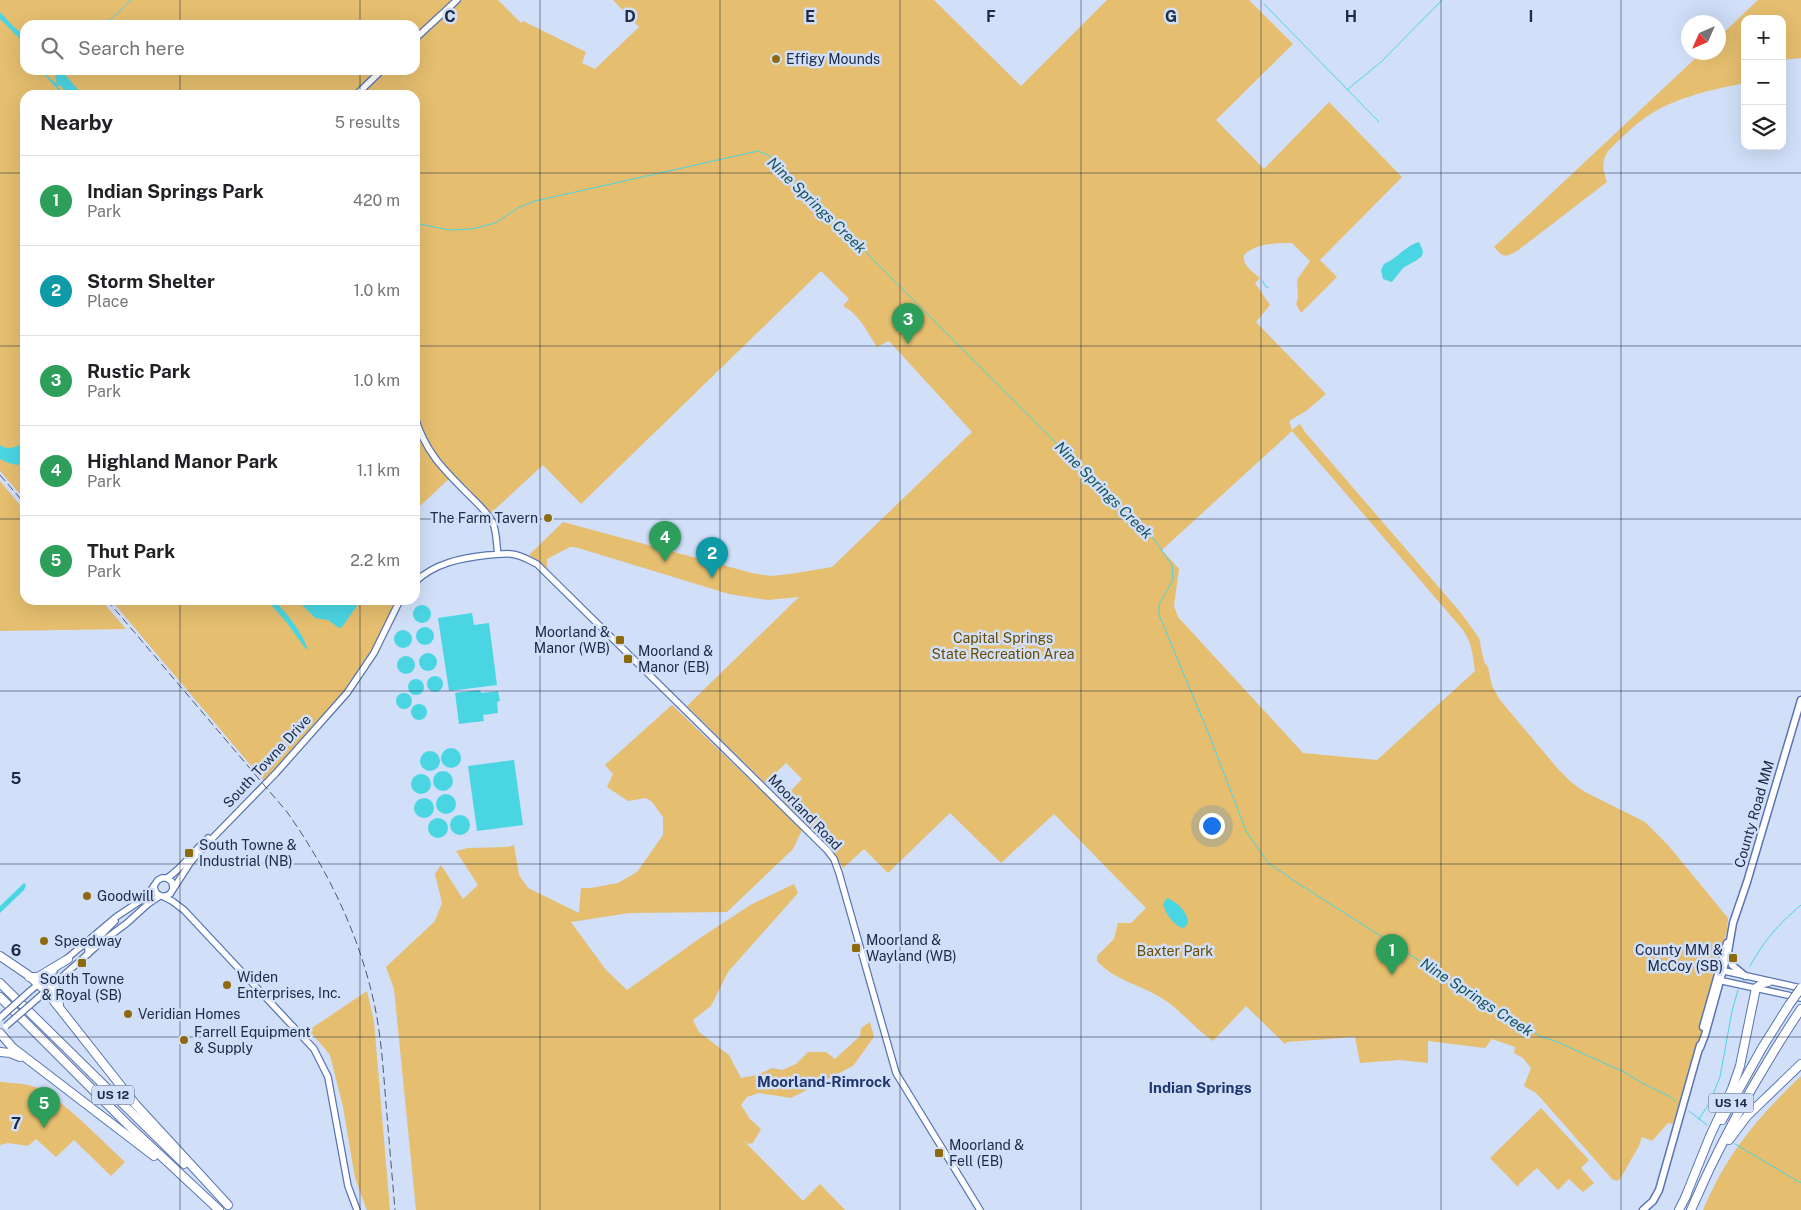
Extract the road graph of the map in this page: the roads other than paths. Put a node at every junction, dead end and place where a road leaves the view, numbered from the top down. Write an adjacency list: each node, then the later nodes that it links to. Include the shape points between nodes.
1 (457, 0): 2 (street)
2 (420, 34)
3 (377, 75): 4 (street)
4 (361, 90)
5 (420, 432): 6 (street, via 429,451 492,521)
6 (498, 554): 7 (street, via 456,559); 48 (street, Moorland Road, via 511,554 537,564 831,855 840,873 896,1073)
7 (420, 578)
8 (397, 605): 10 (street, South Towne Drive, via 365,668 347,693 276,773)
9 (1801, 700): 17 (main road, County Road MM)
10 (220, 829): 11 (street, South Towne Drive); 13 (street, South Towne Drive, via 190,863)
11 (167, 878): 12 (street, via 158,880); 13 (street)
12 (154, 886): 14 (street, via 155,892); 15 (street, via 146,897)
13 (173, 889): 14 (street, via 170,894); 16 (street)
14 (162, 896): 16 (street, via 178,905); 19 (street)
15 (120, 914): 19 (street, via 88,948); 21 (street)
16 (193, 920): 47 (street, via 314,1049 328,1077 351,1196)
17 (1730, 935): 18 (main road, County Road MM); 22 (main road, County Road MM, via 1723,951)
18 (1728, 952): 22 (main road, County Road MM); 23 (main road, via 1732,964)
19 (88, 954): 29 (street)
20 (0, 956): 24 (highway)
21 (68, 958): 24 (highway, via 44,974); 28 (street)
22 (1721, 970): 23 (street); 25 (main road, County Road MM)
23 (1745, 976): 26 (street)
24 (29, 977): 28 (highway)
25 (1718, 980): 30 (street); 49 (main road, County Road MM, via 1706,1035 1659,1190)
26 (1768, 982): 30 (highway); 31 (street)
27 (0, 983): 45 (highway, US 12, via 162,1144)
28 (38, 984): 32 (highway); 37 (street, bridge)
29 (55, 984): 32 (street); 36 (highway)
30 (1756, 988): 34 (street); 43 (highway, via 1740,1066)
31 (1801, 988): 43 (highway, US 14, bridge, via 1729,1107)
32 (46, 991): 36 (highway); 38 (street, bridge)
33 (0, 997): 42 (highway, US 12)
34 (1801, 998)
35 (1801, 1009): 44 (highway, US 14, via 1747,1097)
36 (63, 1012): 45 (highway, via 136,1105)
37 (0, 1018)
38 (0, 1032): 40 (highway)
39 (0, 1052): 40 (highway)
40 (32, 1063): 42 (highway)
41 (1801, 1064): 44 (highway, via 1747,1116 1733,1134)
42 (201, 1194): 46 (highway, US 12)
43 (1685, 1198): 50 (highway, US 14)
44 (1696, 1201): 51 (highway, US 14)
45 (231, 1207)
46 (218, 1210)
47 (357, 1210)
48 (980, 1210)
49 (1643, 1210)
50 (1679, 1210)
51 (1691, 1210)

